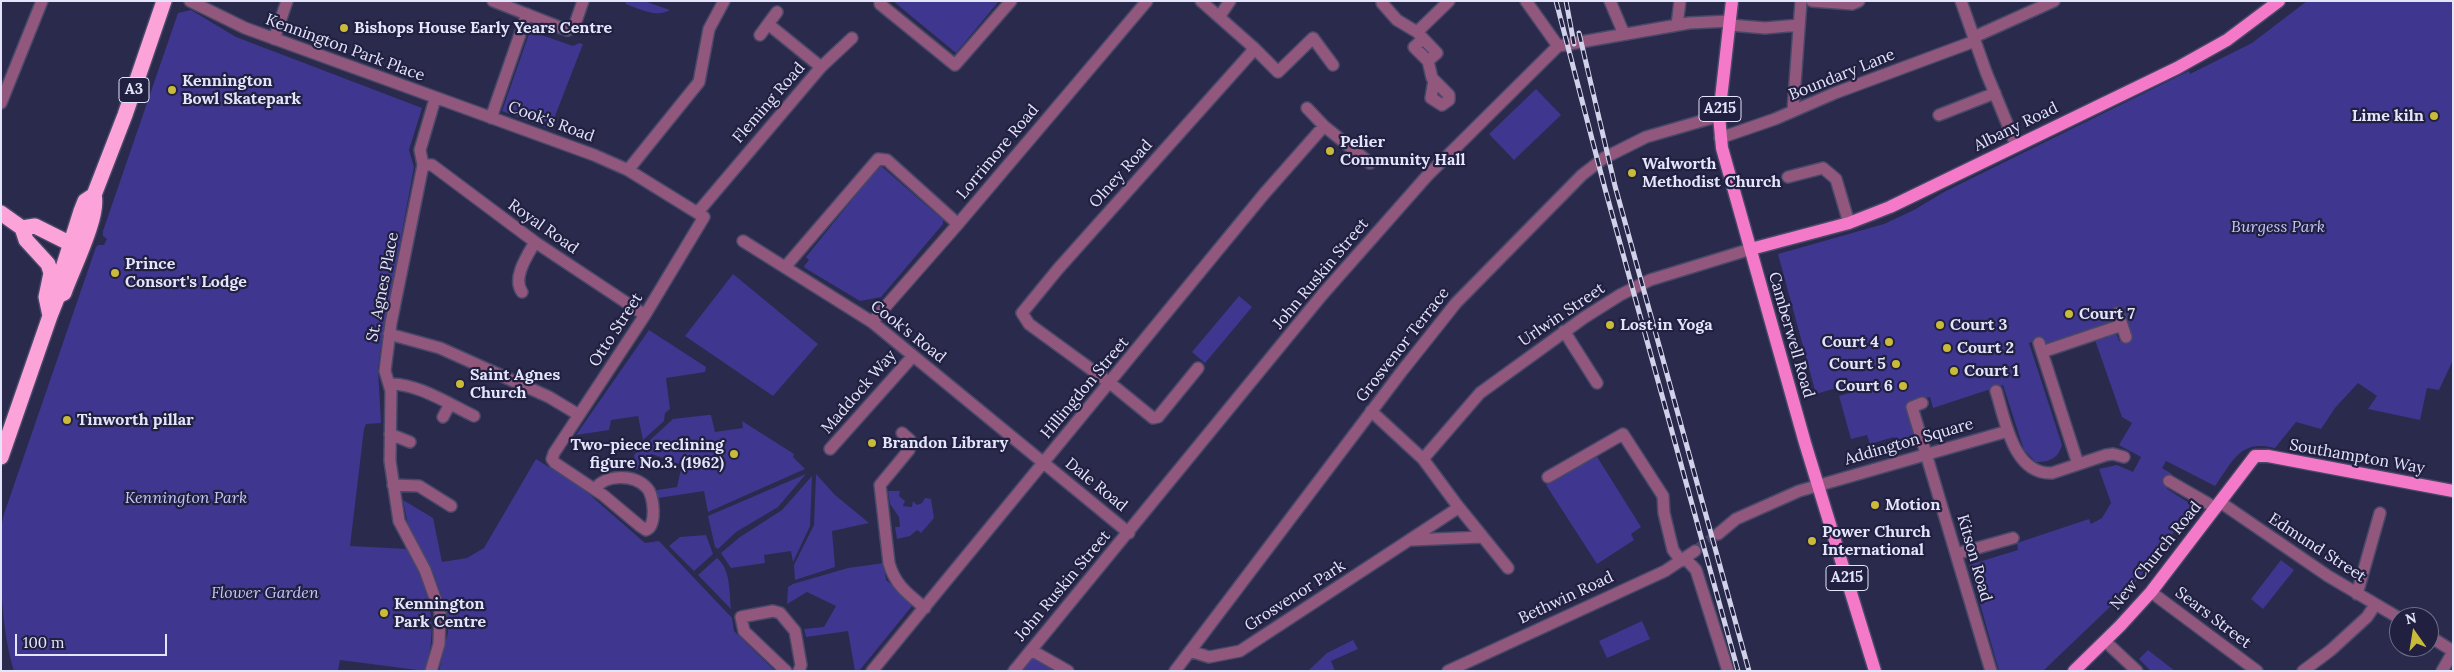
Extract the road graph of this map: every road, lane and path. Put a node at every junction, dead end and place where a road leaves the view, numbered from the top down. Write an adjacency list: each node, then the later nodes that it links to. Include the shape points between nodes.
1 (42, 1): 45 (street)
2 (164, 1): 65 (highway, A3, via 94,195 97,204)
3 (190, 1): 36 (street, Kennington Park Place, via 229,22)
4 (287, 1): 36 (street)
5 (493, 1): 26 (street)
6 (583, 1): 26 (street, via 572,30)
7 (724, 1): 56 (street, via 709,28 699,82)
8 (880, 1): 9 (street, via 955,65)
9 (1011, 1)
10 (1147, 1): 61 (street, Lorrimore Road)
11 (1202, 1): 27 (street)
12 (1230, 1): 27 (street)
13 (1526, 1): 38 (street)
14 (1610, 1): 32 (street)
15 (1680, 1): 30 (street)
16 (1732, 1): 28 (main road, Camberwell Road / A215)
17 (1802, 1): 31 (street)
18 (1812, 1): 22 (street)
19 (1961, 1): 37 (street)
20 (2054, 1): 37 (street, Boundary Lane)
21 (2279, 1): 53 (main road, Albany Road, via 2227,40 2177,68)
22 (1855, 2)
23 (1382, 3): 34 (street, via 1397,20)
24 (1441, 4): 34 (street)
25 (776, 12): 29 (street)
26 (527, 14): 50 (street)
27 (1219, 17): 39 (street)
28 (1730, 23): 30 (street); 31 (street, via 1765,28); 49 (main road, Camberwell Road / A215)
29 (768, 24): 33 (street); 41 (street, Fleming Road)
30 (1677, 25): 32 (street)
31 (1799, 25): 47 (street)
32 (1624, 34): 38 (street)
33 (760, 35)
34 (1420, 36): 42 (street, via 1437,52 1428,61)
35 (852, 38): 41 (street)
36 (274, 39): 44 (street, Kennington Park Place)
37 (1974, 39): 43 (street); 47 (street, Boundary Lane)
38 (1558, 46): 111 (street, John Ruskin Street, via 1427,176 1322,295)
39 (1253, 47): 40 (street, via 1278,72 1313,38); 79 (street, Olney Road, via 1251,54 1022,313 1029,324)
40 (1333, 65)
41 (821, 67): 59 (street, Fleming Road)
42 (1434, 80)
43 (1995, 93): 48 (street); 53 (street)
44 (435, 99): 50 (street, Kennington Park Place); 55 (street, St. Agnes Place, via 420,150)
45 (1, 103)
46 (1307, 108): 51 (street)
47 (1793, 111): 52 (street, Boundary Lane)
48 (1939, 115)
49 (1719, 116): 52 (main road, Camberwell Road / A215); 85 (street, Grosvenor Terrace, via 1646,137 1604,158 1582,175 1456,303)
50 (491, 118): 56 (street, Cook's Road)
51 (1324, 126): 54 (street); 79 (street, Hillingdon Street, via 1264,194)
52 (1720, 138): 66 (main road, Camberwell Road / A215)
53 (2016, 144): 60 (main road, Albany Road, via 1890,207)
54 (1370, 163)
55 (423, 165): 64 (street, Royal Road, via 432,165); 75 (street, St. Agnes Place)
56 (628, 170): 59 (street, Cook's Road)
57 (1788, 177): 60 (street, via 1823,168 1836,179)
58 (1, 213): 62 (highway)
59 (701, 215): 70 (street, Otto Street)
60 (1849, 223): 66 (main road, Albany Road)
61 (958, 224): 67 (street, via 887,160 878,159); 72 (street, Lorrimore Road)
62 (22, 228): 65 (highway, via 35,226); 71 (highway, via 26,240 50,267 46,297)
63 (743, 241): 67 (street, Cook's Road)
64 (535, 242): 68 (street, via 518,279); 70 (street, Royal Road)
65 (75, 246): 71 (highway, A3, via 64,293 58,296)
66 (1750, 249): 74 (street, Urlwin Street, via 1635,287); 104 (main road, Camberwell Road / A215)
67 (786, 266): 72 (street, Cook's Road)
68 (522, 292)
69 (2118, 313): 73 (street)
70 (646, 315): 86 (street, Otto Street)
71 (50, 316): 96 (highway, A3)
72 (872, 322): 77 (street, Cook's Road)
73 (2122, 325): 76 (street); 100 (street, via 2040,348)
74 (1564, 331): 80 (street); 98 (street, Urlwin Street, via 1480,393)
75 (390, 334): 81 (street, St. Agnes Place, via 385,371); 86 (street, via 440,348 549,397)
76 (2126, 337)
77 (913, 356): 93 (street, Maddock Way); 99 (street, Cook's Road)
78 (1198, 368): 79 (street, via 1158,417 1152,418)
79 (1110, 383): 99 (street, Hillingdon Street)
80 (1597, 383)
81 (389, 384): 84 (street, via 401,384); 91 (street, St. Agnes Place)
82 (1996, 391): 89 (street)
83 (1922, 403): 94 (street, Kitson Road, via 1912,407)
84 (450, 404): 87 (street); 88 (street)
85 (1371, 411): 98 (street); 128 (street, Grosvenor Terrace)
86 (579, 415): 105 (street, Otto Street, via 552,459)
87 (474, 416)
88 (444, 417)
89 (2008, 431): 94 (street, Addington Square); 100 (street, via 2018,454 2032,469 2043,473)
90 (902, 433): 123 (street, via 910,440 909,450 880,485 889,563 899,586)
91 (390, 434): 92 (street); 103 (street, St. Agnes Place)
92 (410, 442)
93 (830, 449)
94 (1926, 454): 104 (street, Addington Square); 117 (street, Kitson Road)
95 (2254, 456): 106 (main road, Southampton Way); 108 (main road, New Church Road)
96 (1, 457)
97 (2124, 457): 100 (street, via 2113,454)
98 (1423, 459): 107 (street)
99 (1044, 464): 111 (street, Dale Road); 123 (street, Hillingdon Street)
100 (2078, 464)
101 (1548, 477): 118 (street, via 1623,434 1663,496 1673,550)
102 (2170, 481): 108 (street)
103 (393, 485): 109 (street, via 419,486); 130 (street, St. Agnes Place, via 399,521 425,570 440,612 439,644)
104 (1819, 486): 112 (street, via 1762,506 1736,519); 139 (main road, Camberwell Road / A215)
105 (595, 489): 105 (street, via 646,530 652,525 651,494 642,484 622,477 603,481)
106 (2453, 491)
107 (1456, 505): 113 (street); 115 (street, Grosvenor Park, via 1455,510)
108 (2218, 505): 120 (main road, New Church Road); 121 (street, Edmund Street)
109 (451, 506)
110 (2380, 513): 121 (street)
111 (1129, 533): 127 (street, John Ruskin Street)
112 (1718, 534)
113 (1482, 537): 115 (street); 119 (street)
114 (2014, 538): 117 (street)
115 (1411, 540): 128 (street, Grosvenor Park, via 1240,651 1209,657)
116 (1695, 551): 118 (street, Bethwin Road)
117 (1956, 554): 140 (street, Kitson Road)
118 (1683, 560): 137 (street, Bethwin Road, via 1665,572); 138 (street, via 1696,570)
119 (1508, 568)
120 (2151, 592): 125 (main road, New Church Road); 143 (street, Sears Street)
121 (2357, 594): 122 (street, Edmund Street)
122 (2375, 605): 124 (street, Edmund Street); 144 (street, via 2367,617)
123 (925, 608): 133 (street, Hillingdon Street)
124 (2389, 613)
125 (2105, 641): 141 (main road, New Church Road); 142 (street)
126 (2439, 643): 129 (street)
127 (1031, 650): 134 (street, John Ruskin Street); 135 (street)
128 (1190, 651): 136 (street, Grosvenor Terrace)
129 (2453, 652): 145 (street)
130 (431, 671)
131 (786, 671): 132 (street, via 744,630 741,617 773,611 780,613 795,631)
132 (799, 671)
133 (872, 671)
134 (1014, 671)
135 (1068, 671)
136 (1175, 671)
137 (1448, 671)
138 (1728, 671)
139 (1875, 671)
140 (1991, 671)
141 (2074, 671)
142 (2137, 671)
143 (2257, 671)
144 (2303, 671)
145 (2442, 671)

